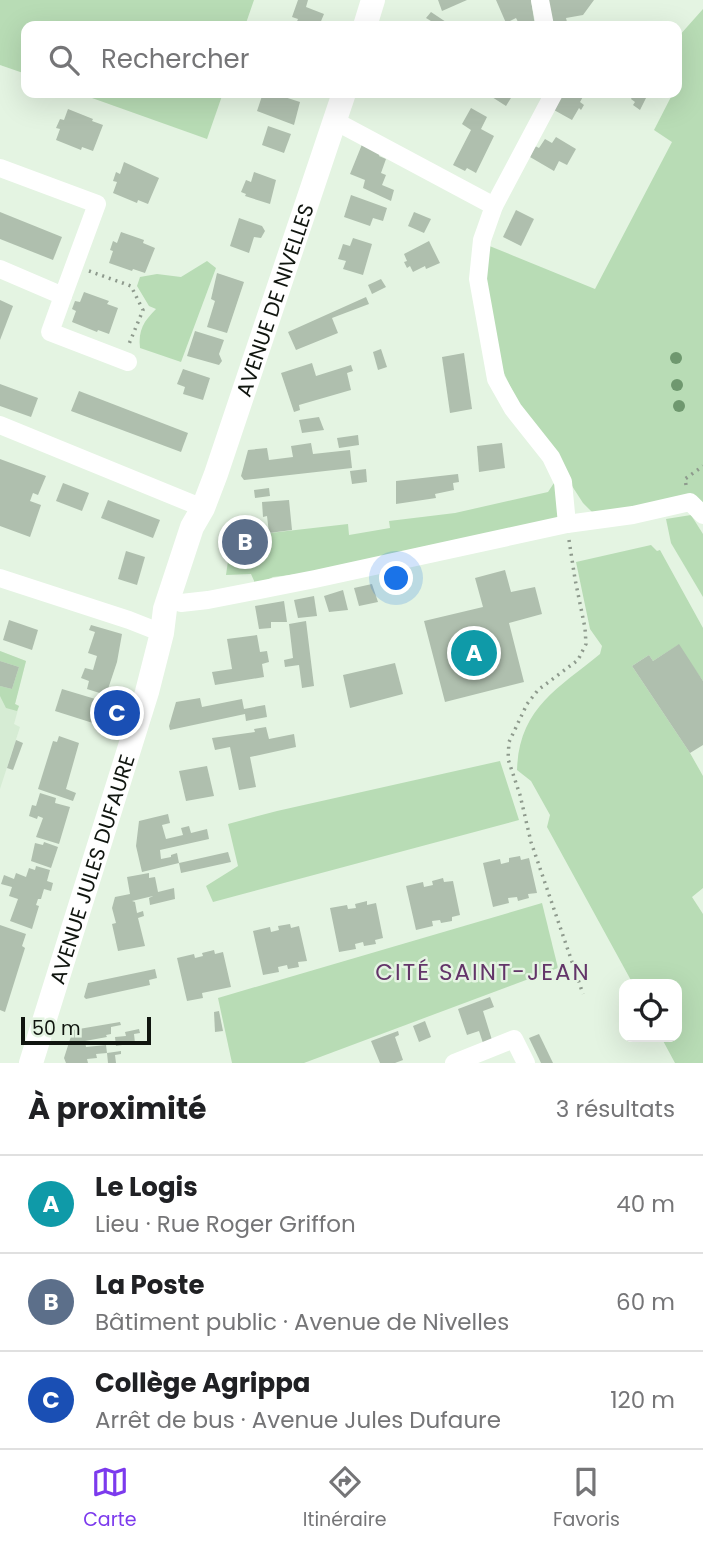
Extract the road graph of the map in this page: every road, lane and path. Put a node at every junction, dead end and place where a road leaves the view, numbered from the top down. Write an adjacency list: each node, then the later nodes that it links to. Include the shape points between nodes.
1 (373, 0): 3 (main road)
2 (540, 0): 4 (street)
3 (367, 21)
4 (544, 21)
5 (342, 98): 7 (main road, AVENUE DE NIVELLES)
6 (551, 98): 9 (street)
7 (335, 121): 9 (street); 16 (main road, AVENUE DE NIVELLES)
8 (0, 168): 10 (street, via 97,204)
9 (494, 206): 18 (street, via 482,240 478,279 496,379 551,457 563,482)
10 (74, 266): 12 (street); 13 (path, via 131,286 143,310)
11 (0, 269): 12 (street)
12 (63, 296): 13 (street, via 50,332)
13 (125, 361)
14 (0, 425): 16 (street)
15 (703, 466): 17 (path, via 685,479)
16 (203, 508): 20 (main road, AVENUE DE NIVELLES, via 205,529); 21 (main road, AVENUE DE NIVELLES, via 192,527 165,609)
17 (697, 508): 18 (street)
18 (567, 524): 20 (street); 22 (path, via 586,644 578,660 527,704 509,743 508,759)
19 (0, 578): 21 (street)
20 (181, 603): 21 (main road, AVENUE DE NIVELLES, via 176,619)
21 (162, 633): 23 (main road, AVENUE JULES DUFAURE)
22 (583, 994)
23 (31, 1063)
24 (454, 1063): 25 (street, via 514,1040)
25 (526, 1063)

